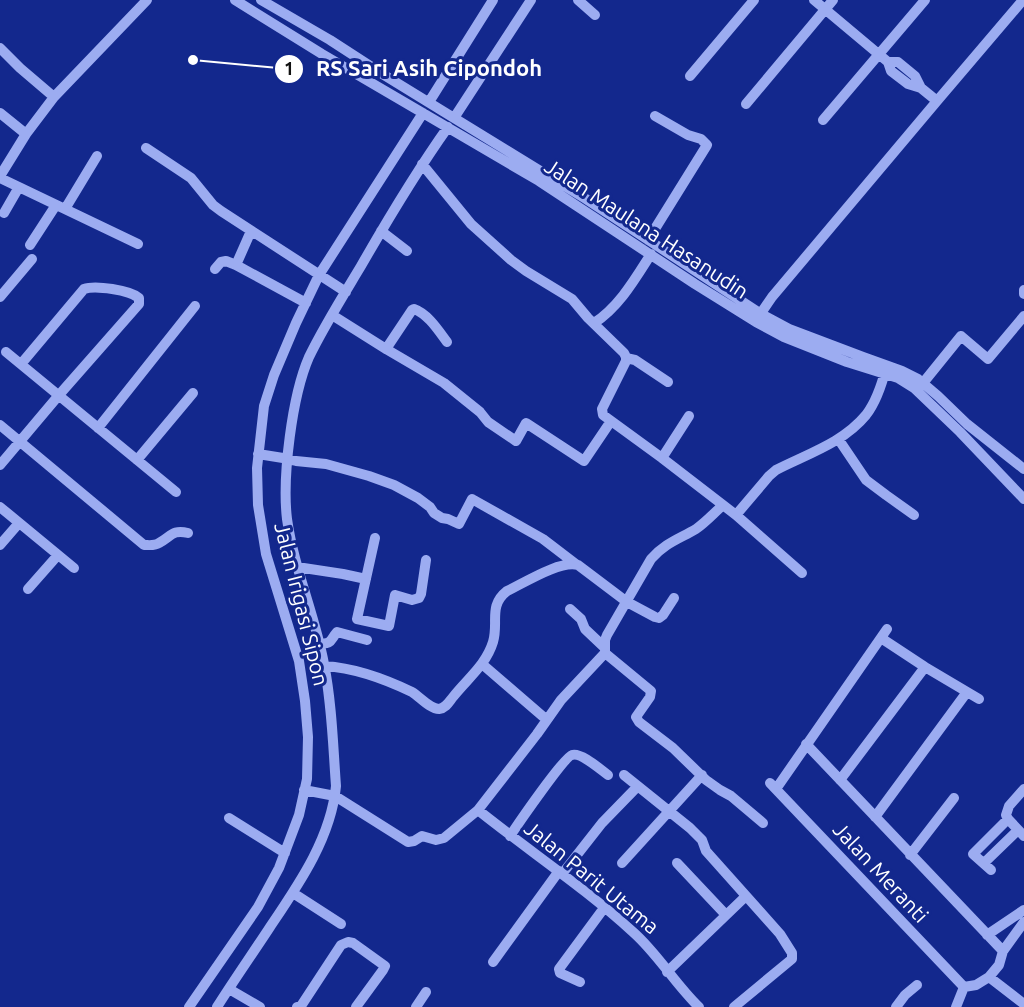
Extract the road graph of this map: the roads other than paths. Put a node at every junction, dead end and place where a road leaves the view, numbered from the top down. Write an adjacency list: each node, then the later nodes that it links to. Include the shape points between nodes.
1 (147, 0): 19 (street)
2 (236, 0): 15 (street, Jalan Maulana Hasanudin)
3 (261, 0): 14 (street, Jalan Maulana Hasanudin)
4 (493, 0): 21 (street)
5 (531, 0): 27 (street, Jalan Irigasi Sipon)
6 (578, 0): 13 (street)
7 (754, 0): 18 (street)
8 (814, 0): 12 (street)
9 (833, 0): 12 (street)
10 (924, 0): 17 (street)
11 (1023, 0): 20 (street)
12 (825, 9): 17 (street); 22 (street)
13 (595, 15)
14 (300, 23): 15 (street); 21 (street, Jalan Maulana Hasanudin)
15 (293, 36): 24 (street, Jalan Maulana Hasanudin)
16 (0, 48): 19 (street)
17 (878, 54): 20 (street, via 888,62 891,71); 26 (street)
18 (690, 76)
19 (54, 97): 28 (street)
20 (937, 101): 51 (street)
21 (431, 103): 27 (street, Jalan Maulana Hasanudin)
22 (746, 104)
23 (0, 113): 28 (street)
24 (422, 116): 27 (street, Jalan Maulana Hasanudin); 46 (street, Jalan Irigasi Sipon)
25 (655, 116): 38 (street, via 701,139 707,146)
26 (823, 120)
27 (447, 123): 31 (street, Jalan Irigasi Sipon); 38 (street, Jalan Maulana Hasanudin, via 586,199); 42 (street, Jalan Maulana Hasanudin)
28 (26, 134): 32 (street)
29 (146, 148): 36 (street, via 191,178 213,205)
30 (97, 156): 34 (street)
31 (425, 159): 37 (street, Jalan Irigasi Sipon); 54 (street, via 479,232 519,266 572,299)
32 (0, 175): 33 (street)
33 (19, 187): 34 (street); 35 (street)
34 (60, 207): 39 (street); 40 (street)
35 (4, 213)
36 (251, 231): 44 (street); 46 (street)
37 (381, 231): 41 (street); 47 (street, Jalan Irigasi Sipon)
38 (648, 240): 51 (street, Jalan Maulana Hasanudin)
39 (138, 244)
40 (30, 245)
41 (406, 251)
42 (649, 258): 51 (street, Jalan Maulana Hasanudin); 54 (street, via 612,309)
43 (32, 259): 48 (street)
44 (236, 266): 45 (street, via 226,261); 49 (street)
45 (215, 269)
46 (320, 275): 47 (street); 49 (street, Jalan Irigasi Sipon)
47 (344, 291): 52 (street, Jalan Irigasi Sipon)
48 (0, 297)
49 (306, 303): 71 (street, Jalan Irigasi Sipon, via 271,385 262,416)
50 (195, 306): 68 (street)
51 (760, 314): 60 (street, Jalan Maulana Hasanudin, via 784,337)
52 (332, 315): 56 (street); 72 (street, Jalan Irigasi Sipon, via 300,383)
53 (1024, 316): 62 (street, via 988,359 961,336)
54 (594, 323): 58 (street)
55 (447, 342): 56 (street, via 414,309)
56 (386, 350): 66 (street, via 444,383 516,441 526,423 584,461)
57 (6, 352): 59 (street)
58 (626, 358): 61 (street); 66 (street, via 602,409)
59 (21, 364): 64 (street); 64 (street, via 84,289 98,287 136,295 139,304)
60 (884, 374): 62 (street, Jalan Maulana Hasanudin, via 902,371); 69 (street, via 866,415); 78 (street, Jalan Maulana Hasanudin, via 905,382 922,395)
61 (668, 381)
62 (923, 383): 76 (street, Jalan Maulana Hasanudin)
63 (193, 393): 74 (street)
64 (59, 395): 68 (street); 70 (street)
65 (689, 416): 73 (street)
66 (611, 421): 73 (street)
67 (0, 425): 70 (street)
68 (98, 428): 74 (street)
69 (839, 440): 81 (street, via 776,470); 82 (street, via 866,480)
70 (20, 441): 75 (street); 84 (street, via 144,545 158,544 171,534)
71 (261, 454): 72 (street); 114 (street, Jalan Irigasi Sipon, via 257,468 258,505 266,554 298,661 305,701)
72 (285, 458): 89 (street, via 326,464 394,485 442,518 459,524 472,499 543,539); 90 (street, Jalan Irigasi Sipon, via 287,517)
73 (662, 458): 79 (street)
74 (137, 460): 77 (street)
75 (0, 465)
76 (1024, 469)
77 (176, 492)
78 (1022, 497)
79 (722, 506): 81 (street); 96 (street, via 697,528 658,551)
80 (0, 507): 83 (street)
81 (736, 515): 92 (street)
82 (914, 515)
83 (19, 523): 86 (street); 87 (street)
84 (188, 532)
85 (375, 538): 93 (street)
86 (0, 545)
87 (58, 555): 91 (street); 94 (street)
88 (426, 560): 93 (street, via 422,594 412,600 395,595 390,626 357,620)
89 (578, 565): 96 (street); 101 (street, via 559,566 500,597 496,603 493,642)
90 (297, 567): 93 (street); 99 (street, Jalan Irigasi Sipon)
91 (74, 568)
92 (802, 573)
93 (366, 579)
94 (28, 589)
95 (674, 598): 96 (street, via 659,618)
96 (627, 602): 100 (street, via 607,635)
97 (570, 609): 100 (street)
98 (367, 640): 99 (street, via 337,632 331,642)
99 (319, 643): 102 (street, Jalan Irigasi Sipon)
100 (605, 650): 106 (street); 110 (street, via 651,691 637,720)
101 (482, 664): 102 (street, via 440,709 384,679); 106 (street)
102 (325, 666): 115 (street, Jalan Irigasi Sipon, via 336,786)
103 (925, 667): 104 (street); 107 (street, via 884,633); 111 (street)
104 (967, 692): 105 (street); 119 (street)
105 (979, 699)
106 (547, 720): 117 (street)
107 (806, 744): 111 (street); 144 (street, Jalan Meranti, via 773,786)
108 (608, 775): 124 (street, via 585,758 569,756)
109 (624, 775): 112 (street)
110 (702, 775): 118 (street); 122 (street)
111 (840, 780): 119 (street)
112 (637, 787): 118 (street); 129 (street)
113 (1024, 789): 121 (street, via 1009,806)
114 (307, 790): 115 (street); 125 (street, Jalan Irigasi Sipon)
115 (333, 795): 117 (street, via 408,842 422,836 444,838); 130 (street, Jalan Irigasi Sipon, via 328,826)
116 (954, 798): 126 (street)
117 (478, 810): 124 (street, Jalan Parit Utama)
118 (668, 812): 128 (street); 131 (street, via 702,840 705,851)
119 (875, 817): 126 (street)
120 (229, 818): 125 (street)
121 (1008, 819): 123 (street); 123 (street, via 973,854 987,867)
122 (763, 823)
123 (1021, 833)
124 (510, 836): 129 (street, Jalan Parit Utama)
125 (285, 853): 149 (street, Jalan Irigasi Sipon, via 258,907)
126 (910, 855): 137 (street)
127 (677, 862): 134 (street)
128 (622, 863)
129 (561, 872): 132 (street, Jalan Parit Utama); 139 (street)
130 (293, 893): 136 (street); 145 (street, Jalan Irigasi Sipon)
131 (746, 896): 134 (street); 156 (street, via 780,934 793,957)
132 (604, 908): 140 (street, Jalan Parit Utama, via 650,949); 142 (street, via 559,969 560,974)
133 (1024, 910): 137 (street)
134 (726, 915): 140 (street)
135 (1024, 922): 138 (street)
136 (341, 924)
137 (987, 934): 138 (street)
138 (1003, 951): 141 (street, via 999,965)
139 (493, 962)
140 (667, 972): 155 (street, Jalan Parit Utama)
141 (989, 977): 144 (street); 147 (street)
142 (580, 982)
143 (917, 985): 148 (street, via 905,995)
144 (964, 987): 157 (street)
145 (229, 989): 150 (street, Jalan Irigasi Sipon); 151 (street)
146 (426, 992): 154 (street)
147 (1024, 1004)
148 (902, 1005)
149 (189, 1007)
150 (217, 1007)
151 (260, 1007)
152 (300, 1007): 153 (street, via 338,949 348,942 385,966)
153 (356, 1007)
154 (416, 1007)
155 (699, 1007)
156 (734, 1007)
157 (956, 1007)

